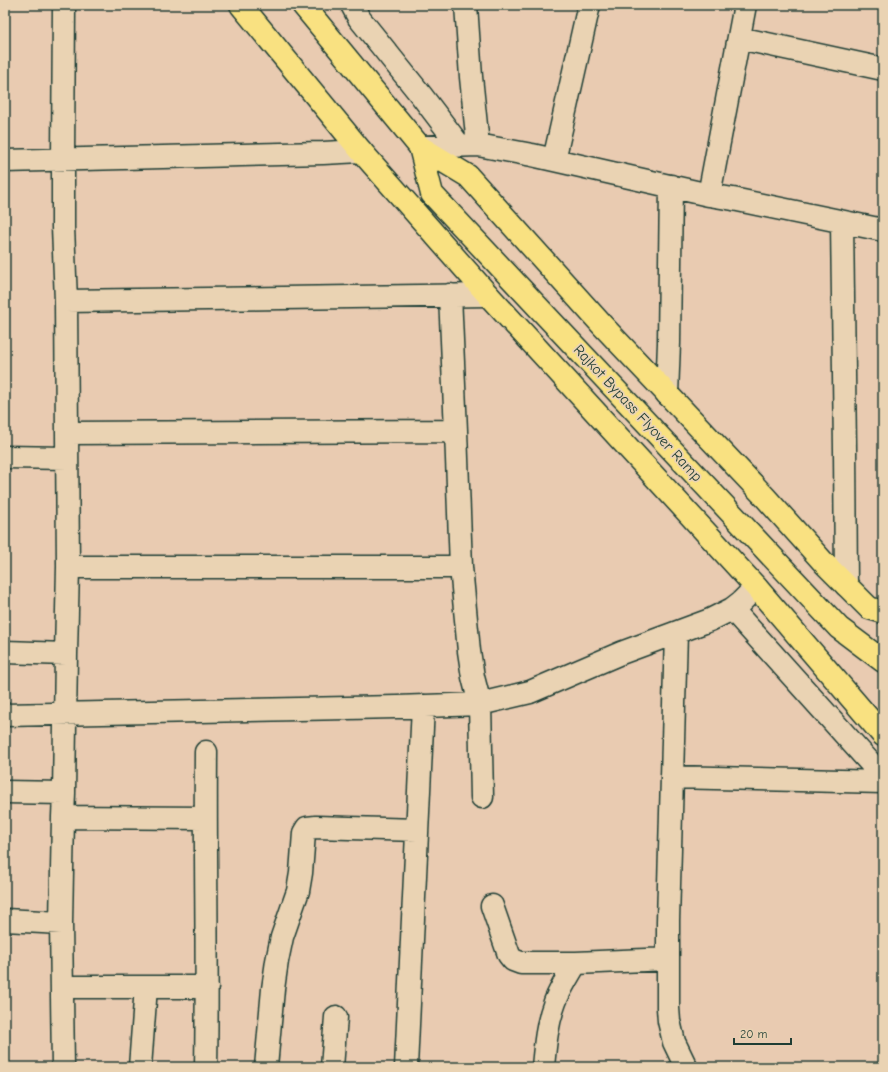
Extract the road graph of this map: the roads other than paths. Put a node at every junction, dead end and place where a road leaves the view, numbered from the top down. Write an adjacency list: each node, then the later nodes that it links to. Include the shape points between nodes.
1 (64, 5): 13 (street)
2 (241, 5): 12 (highway)
3 (303, 5): 11 (highway)
4 (352, 5): 10 (street, via 359,18 421,95)
5 (466, 5): 10 (street, via 471,77)
6 (589, 5): 14 (street)
7 (745, 5): 8 (street)
8 (739, 38): 9 (street); 17 (street)
9 (883, 70)
10 (469, 145): 11 (street); 14 (street)
11 (420, 147): 23 (highway, via 468,176); 37 (highway, Rajkot Bypass Flyover Ramp, via 432,194 839,628)
12 (361, 151): 13 (street); 21 (highway)
13 (63, 159): 15 (street); 22 (street)
14 (554, 160): 16 (street)
15 (5, 161)
16 (671, 186): 17 (street); 23 (street)
17 (709, 195): 18 (street)
18 (842, 222): 19 (street); 30 (street)
19 (883, 230)
20 (450, 295): 21 (street); 22 (street); 24 (street)
21 (488, 295): 31 (highway)
22 (66, 301): 25 (street)
23 (667, 394): 30 (highway)
24 (456, 431): 25 (street); 29 (street)
25 (66, 433): 27 (street)
26 (5, 457): 27 (street)
27 (67, 458): 28 (street)
28 (68, 567): 29 (street); 36 (street)
29 (461, 567): 38 (street, via 469,651)
30 (846, 585): 33 (highway, via 869,608)
31 (756, 587): 32 (street); 42 (highway)
32 (732, 609): 34 (street); 45 (street)
33 (883, 612)
34 (676, 633): 38 (street, via 621,653 530,692); 44 (street)
35 (5, 652): 36 (street)
36 (66, 654): 40 (street)
37 (883, 661)
38 (480, 704): 39 (street); 49 (street)
39 (423, 706): 40 (street); 52 (street)
40 (65, 714): 41 (street); 48 (street)
41 (5, 715)
42 (883, 735)
43 (206, 752): 51 (street)
44 (672, 777): 46 (street); 56 (street)
45 (883, 777)
46 (883, 782)
47 (5, 792): 48 (street)
48 (64, 793): 50 (street)
49 (482, 798)
50 (63, 817): 51 (street); 55 (street)
51 (206, 818): 58 (street)
52 (417, 830): 65 (street, via 307,828 304,833 302,873 282,937 273,989); 67 (street)
53 (492, 906): 57 (street, via 513,960 521,963)
54 (5, 920): 55 (street)
55 (61, 923): 59 (street)
56 (668, 959): 57 (street); 69 (street, via 669,1021 674,1042)
57 (576, 963): 68 (street, via 555,1002)
58 (207, 986): 60 (street); 64 (street)
59 (62, 987): 60 (street); 62 (street)
60 (146, 987): 63 (street)
61 (336, 1017): 66 (street)
62 (62, 1067)
63 (140, 1067)
64 (206, 1067)
65 (266, 1067)
66 (332, 1067)
67 (406, 1067)
68 (543, 1067)
69 (686, 1067)

